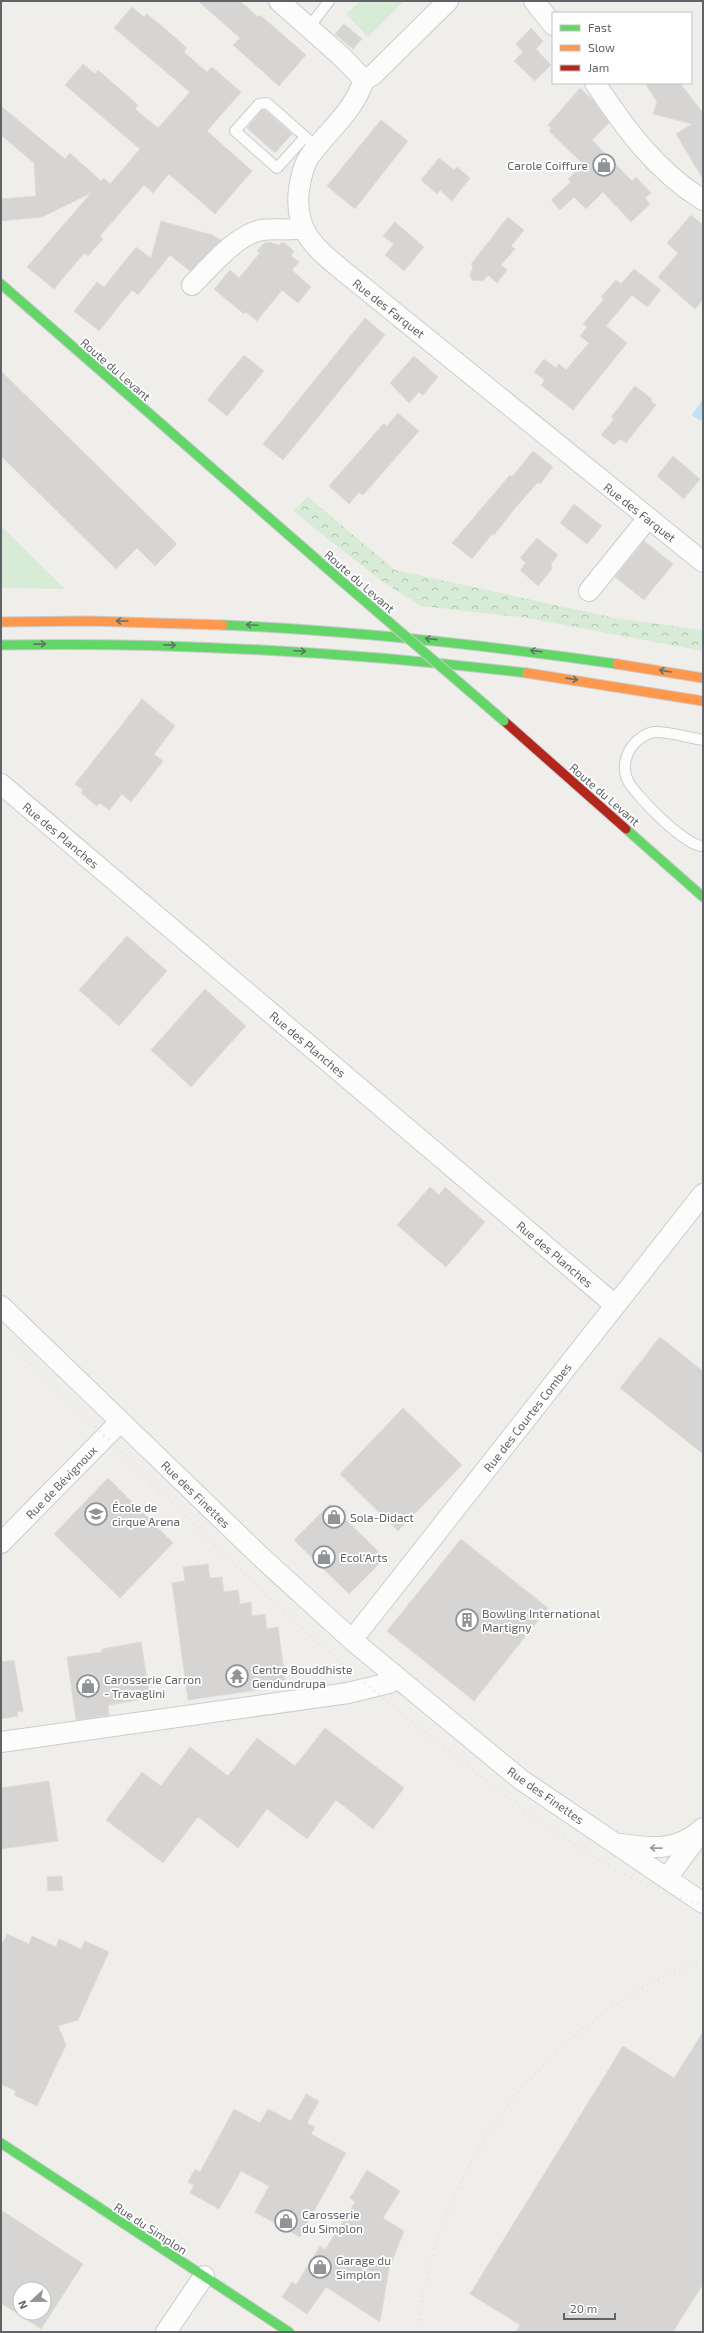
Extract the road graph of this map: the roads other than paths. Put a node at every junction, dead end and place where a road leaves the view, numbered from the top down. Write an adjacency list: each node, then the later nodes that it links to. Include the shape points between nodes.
1 (278, 1): 6 (street)
2 (329, 1): 6 (lane)
3 (448, 1): 7 (street, via 377,71)
4 (534, 1): 5 (street)
5 (552, 24)
6 (309, 27): 7 (street)
7 (364, 80): 9 (street, Rue des Farquet, via 350,110)
8 (596, 84): 10 (street, via 645,152 672,177)
9 (311, 142): 9 (lane, via 267,103 260,104 235,131 277,168); 11 (street, Rue des Farquet, via 309,158 300,180 298,209)
10 (703, 200)
11 (303, 228): 13 (street, via 254,232 231,248); 14 (street, Rue des Farquet, via 318,251)
12 (1, 284): 24 (main road, Route du Levant, bridge)
13 (192, 285)
14 (648, 518): 15 (street, Rue des Farquet); 16 (street)
15 (703, 562)
16 (589, 591)
17 (1, 622): 19 (main road, one-way to 17, via 563,655 361,632 172,622)
18 (1, 645): 20 (main road, one-way to 20, via 169,645 354,655 538,674)
19 (703, 678)
20 (703, 701)
21 (703, 740): 23 (lane, via 654,732 638,739 629,750 624,766 628,780 637,793 683,837 698,846)
22 (1, 784): 26 (street, Rue des Planches)
23 (703, 846)
24 (703, 897)
25 (703, 1194): 26 (street, Rue des Courtes Combes)
26 (615, 1305): 30 (street, Rue des Courtes Combes)
27 (1, 1306): 28 (street, Rue des Finettes)
28 (120, 1422): 29 (street, Rue de Bévignoux); 30 (street, Rue des Finettes, via 319,1612)
29 (1, 1543)
30 (352, 1640): 31 (street, Rue des Finettes)
31 (396, 1678): 32 (street, via 389,1683 348,1693); 34 (street, Rue des Finettes, via 520,1779)
32 (1, 1742)
33 (703, 1828): 34 (street, one-way to 34, via 680,1844 661,1849); 35 (street)
34 (614, 1842): 35 (street, Rue des Finettes)
35 (667, 1878): 36 (street, Rue des Finettes)
36 (703, 1903)
37 (1, 2143): 38 (main road, Rue du Simplon)
38 (204, 2276): 39 (street); 40 (main road, Rue du Simplon)
39 (166, 2332)
40 (289, 2332)

